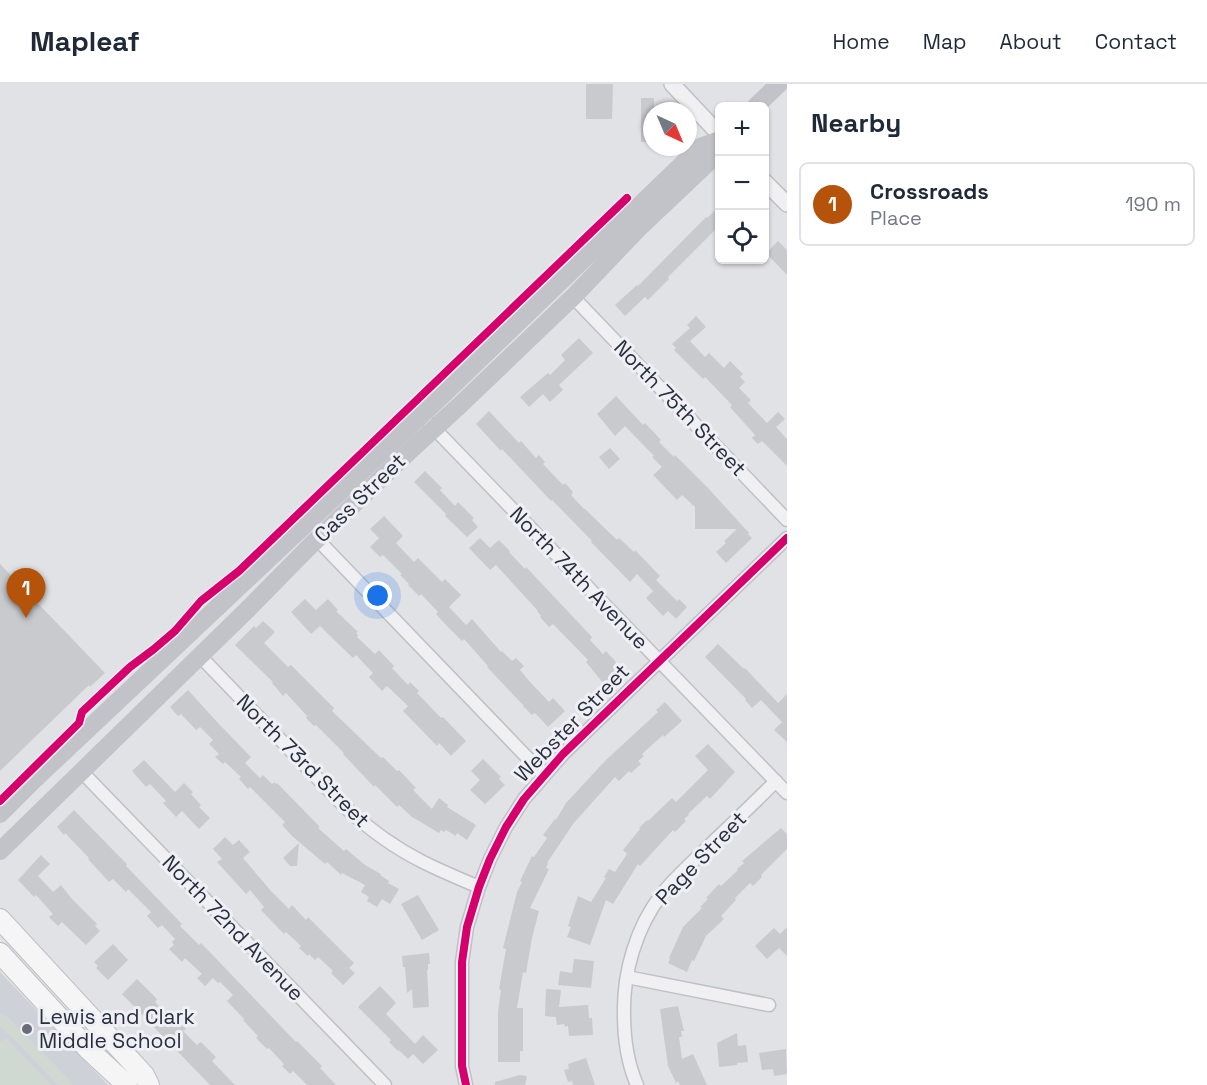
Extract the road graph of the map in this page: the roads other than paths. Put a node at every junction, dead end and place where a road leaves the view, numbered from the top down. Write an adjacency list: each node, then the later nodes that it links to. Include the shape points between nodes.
1 (672, 84): 4 (street)
2 (779, 84): 3 (main road)
3 (760, 102)
4 (715, 130)
5 (715, 142): 10 (main road, Cass Street, via 700,147)
6 (715, 153): 9 (main road, Cass Street)
7 (769, 185): 8 (street)
8 (787, 204)
9 (573, 297): 11 (main road, Cass Street); 12 (street, North 75th Street)
10 (421, 415): 11 (street, North 74th Avenue); 21 (main road, Cass Street)
11 (434, 428): 13 (main road, Cass Street); 16 (street, North 74th Avenue)
12 (787, 520)
13 (317, 538): 15 (main road, Cass Street); 18 (street)
14 (787, 538): 16 (street, Webster Street)
15 (200, 656): 17 (main road, Cass Street); 23 (street, North 73rd Street, via 345,808 421,862)
16 (659, 661): 18 (street, Webster Street); 19 (street, North 74th Avenue)
17 (81, 771): 22 (main road, Cass Street); 31 (street, North 72nd Avenue)
18 (544, 775): 23 (street, Webster Street, via 506,827)
19 (776, 781): 20 (street, North 74th Avenue); 26 (street, Page Street, via 662,895 640,932)
20 (787, 793)
21 (0, 814)
22 (0, 851)
23 (479, 887): 28 (street, Webster Street, via 462,962)
24 (0, 919): 30 (main road, via 136,1066)
25 (0, 953): 29 (main road, via 89,1050)
26 (627, 976): 27 (street); 32 (street, via 624,1030 627,1057)
27 (769, 1005)
28 (464, 1084)
29 (127, 1085)
30 (149, 1085)
31 (385, 1085)
32 (637, 1085)

